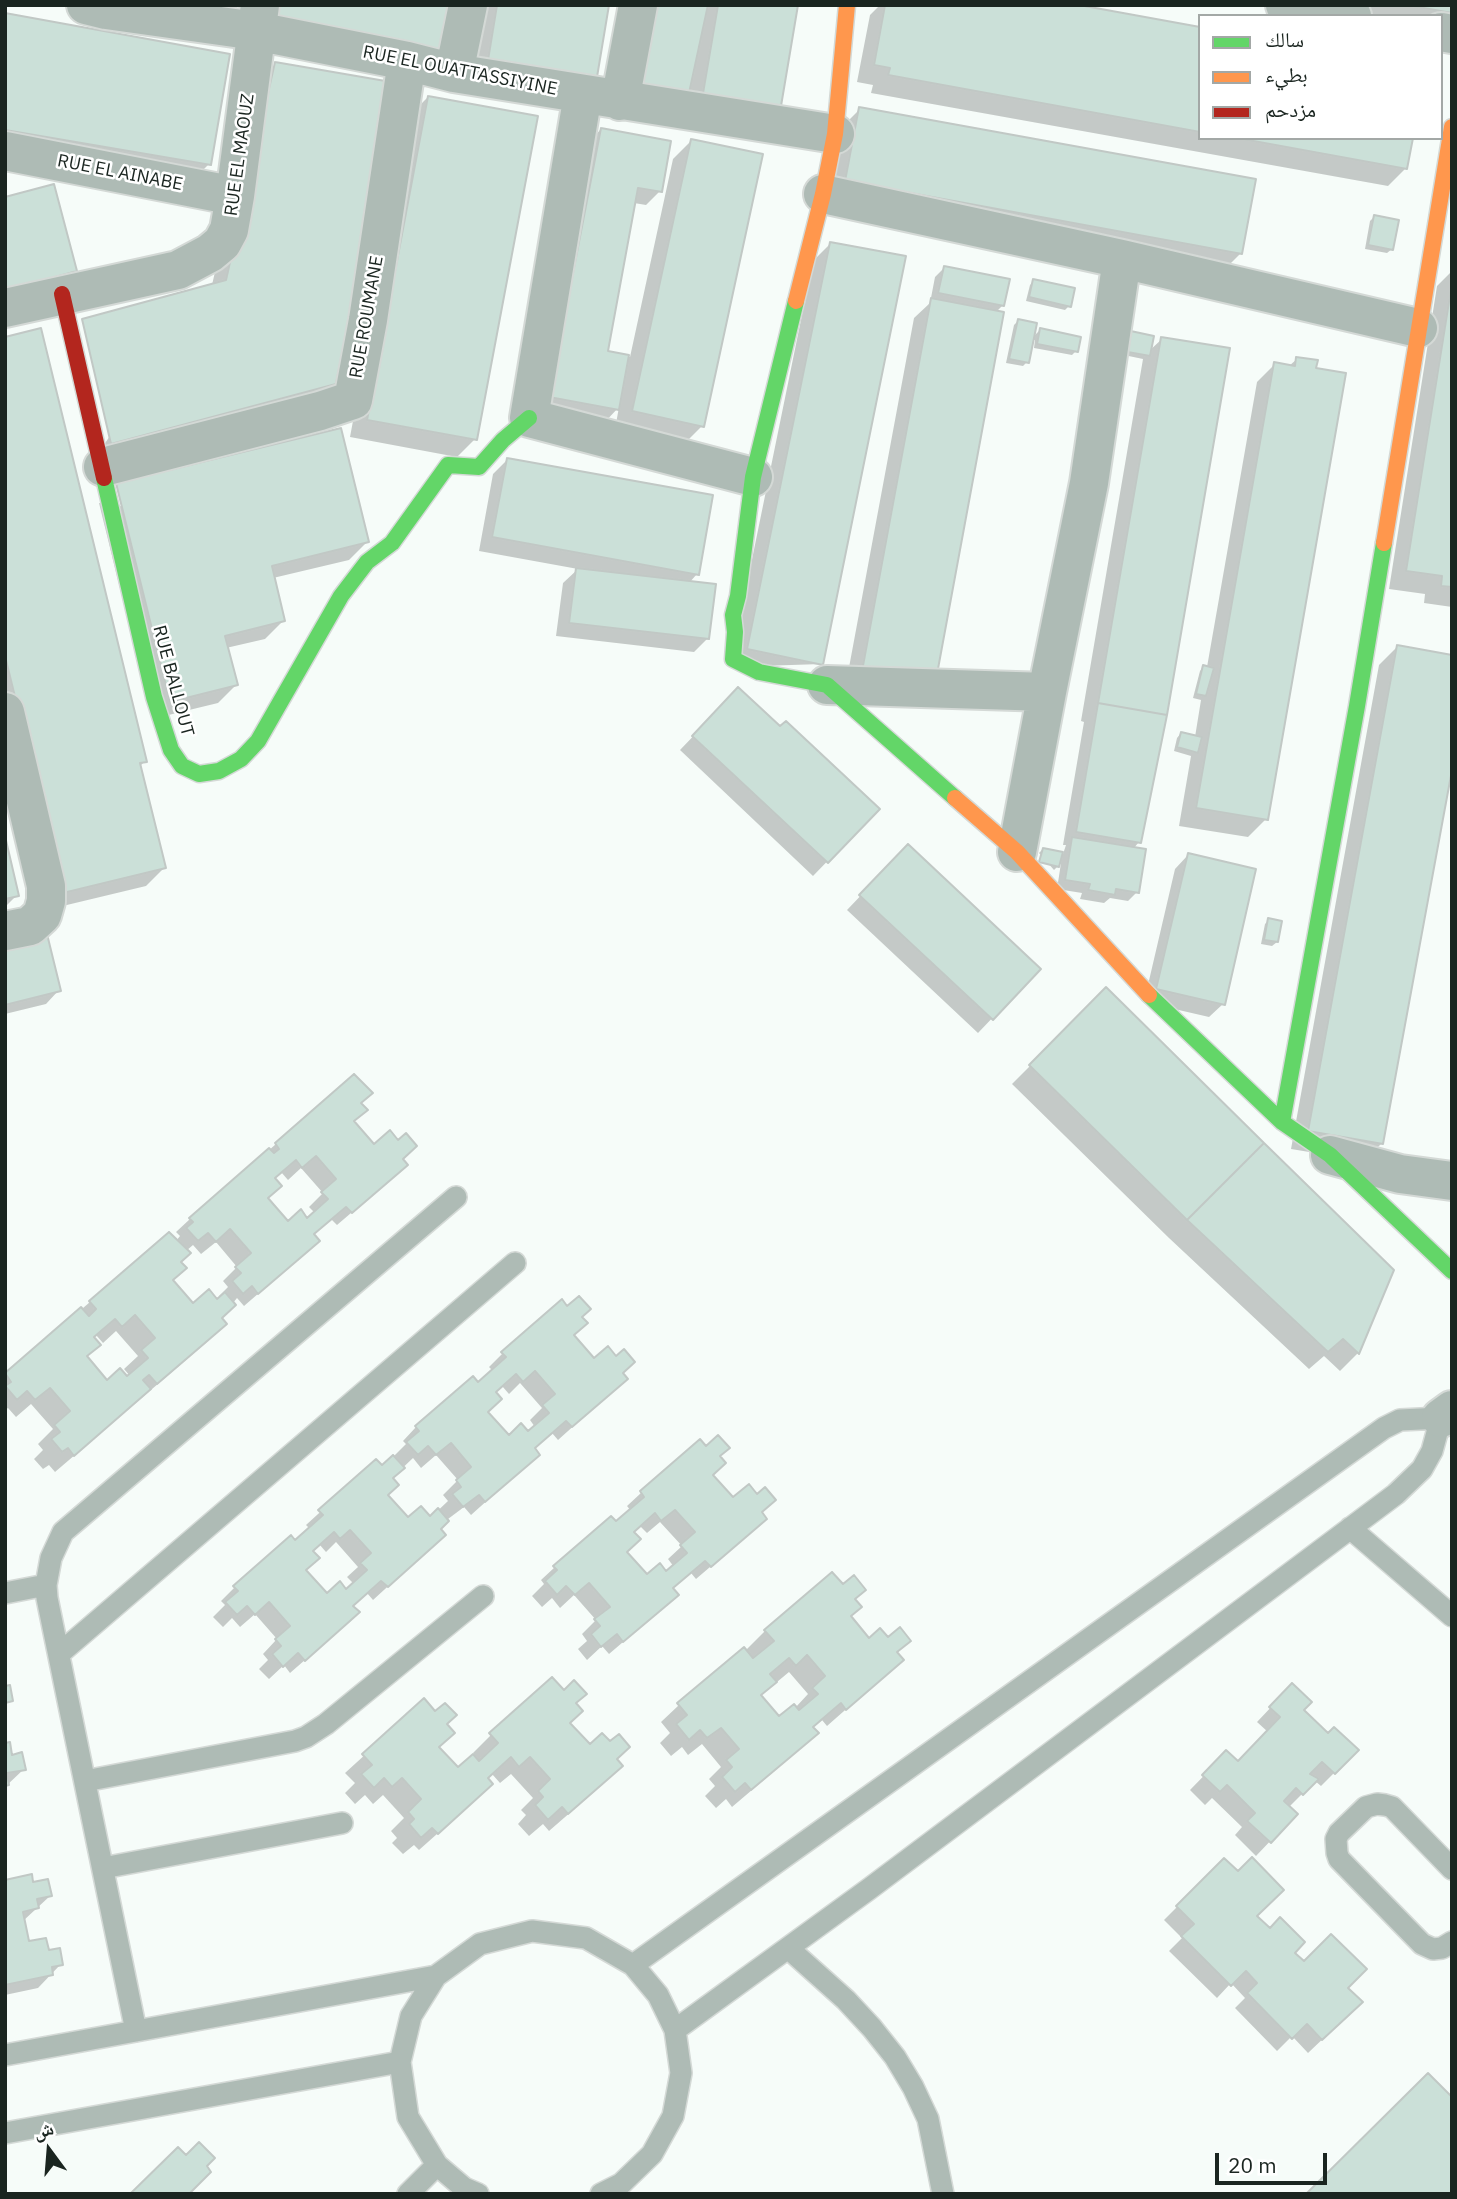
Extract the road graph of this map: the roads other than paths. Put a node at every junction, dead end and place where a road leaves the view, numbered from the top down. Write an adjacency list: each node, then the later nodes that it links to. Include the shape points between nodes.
1 (468, 5): 9 (street)
2 (638, 5): 11 (street)
3 (847, 5): 13 (street)
4 (1285, 5): 6 (street)
5 (100, 7): 7 (street, RUE EL OUATTASSIYINE)
6 (1340, 14)
7 (258, 18): 8 (street, RUE EL OUATTASSIYINE); 16 (street, RUE EL MAOUZ)
8 (408, 61): 9 (street, RUE EL OUATTASSIYINE); 22 (street, RUE ROUMANE, via 353,400)
9 (454, 73): 10 (street, RUE EL OUATTASSIYINE)
10 (583, 94): 11 (street, RUE EL OUATTASSIYINE); 21 (street)
11 (621, 101): 13 (street, RUE EL OUATTASSIYINE)
12 (1452, 127): 20 (street)
13 (835, 134): 15 (street)
14 (5, 150): 16 (street, RUE EL AINABE)
15 (823, 194): 17 (street); 23 (street)
16 (235, 196): 18 (street, RUE EL MAOUZ, via 229,230 210,253 178,270)
17 (1122, 259): 20 (street); 25 (street, via 1089,483)
18 (62, 294): 19 (street, RUE EL MAOUZ); 22 (street, RUE BALLOUT)
19 (5, 308)
20 (1418, 328): 29 (street, via 1357,706)
21 (529, 418): 22 (street, RUE BALLOUT, via 480,467 448,465 392,543 367,562 341,596 258,741 241,759 219,771 199,774 182,766 162,724); 23 (street)
22 (103, 467)
23 (752, 477): 24 (street, via 733,615 733,659 759,672)
24 (827, 685): 25 (street); 27 (street)
25 (1047, 692): 27 (street)
26 (5, 712): 28 (street, via 47,894 42,915 30,926)
27 (1017, 852): 29 (street, via 1154,1001)
28 (5, 931)
29 (1282, 1122): 30 (street)
30 (1330, 1156): 31 (street, via 1400,1174); 34 (street)
31 (1452, 1181)
32 (456, 1197): 37 (lane, via 63,1532)
33 (515, 1263): 41 (lane)
34 (1452, 1271)
35 (1446, 1414): 36 (lane, via 1422,1469); 48 (lane, via 1400,1420 1384,1428)
36 (1350, 1528): 40 (lane); 47 (lane)
37 (46, 1585): 38 (lane); 41 (lane)
38 (5, 1592)
39 (484, 1596): 42 (lane, via 306,1737)
40 (1452, 1616)
41 (59, 1654): 42 (lane)
42 (85, 1781): 44 (lane)
43 (342, 1823): 44 (lane)
44 (103, 1868): 51 (lane)
45 (1452, 1869): 46 (lane, via 1385,1805 1366,1807 1336,1839 1339,1859 1422,1944 1433,1949)
46 (1452, 1942)
47 (788, 1948): 50 (lane); 59 (lane, via 846,2000 895,2057 928,2119)
48 (633, 1965): 49 (lane, via 586,1938 532,1930 480,1944); 50 (lane, via 658,1994)
49 (436, 1976): 51 (lane); 53 (lane, via 411,2016)
50 (675, 2030): 58 (lane, via 681,2073 673,2116 652,2154 621,2184)
51 (136, 2031): 52 (lane)
52 (5, 2055)
53 (400, 2062): 54 (lane); 55 (lane, via 408,2118)
54 (9, 2136)
55 (437, 2165): 56 (lane); 57 (lane)
56 (408, 2194)
57 (478, 2194)
58 (601, 2194)
59 (943, 2194)

